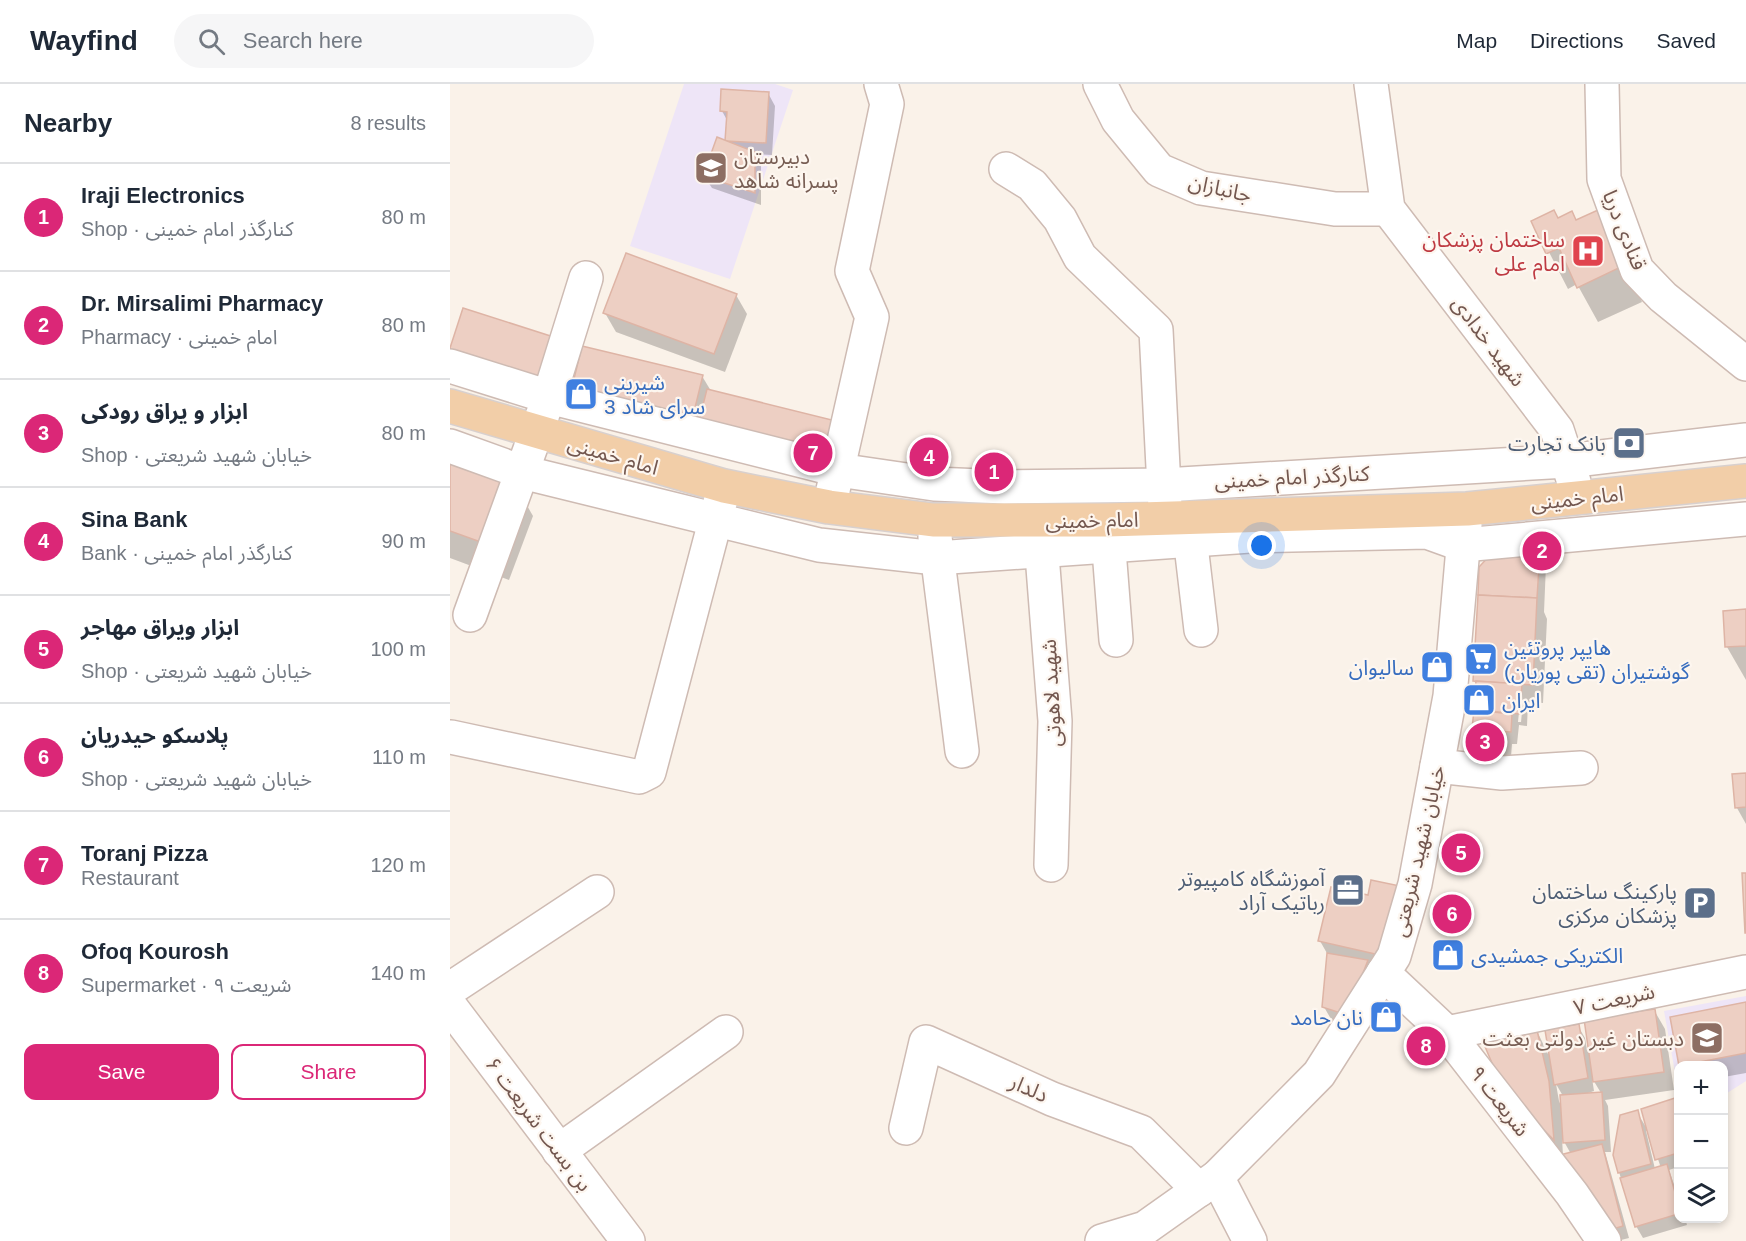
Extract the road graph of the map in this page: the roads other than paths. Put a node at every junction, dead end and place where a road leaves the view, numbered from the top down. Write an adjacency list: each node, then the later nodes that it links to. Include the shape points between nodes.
1 (880, 84): 16 (street, via 887,104 852,271 872,317)
2 (1100, 84): 6 (street, جانبازان, via 1118,120 1159,170 1201,188 1335,208)
3 (1371, 84): 6 (street, شهید خدادی)
4 (1602, 84): 8 (street, قنادی دریا, via 1604,179 1637,270 1663,297)
5 (1006, 169): 19 (street, via 1032,185 1060,219 1080,257 1155,330)
6 (1388, 208): 15 (street, شهید خدادی, via 1557,430)
7 (586, 278): 10 (street)
8 (1746, 364)
9 (450, 366): 10 (street, کنارگذر امام خمینی)
10 (549, 397): 12 (street); 16 (street, کنارگذر امام خمینی)
11 (450, 406): 12 (main road, امام خمینی)
12 (535, 433): 17 (street); 20 (main road, امام خمینی)
13 (1746, 440): 15 (street, کنارگذر امام خمینی)
14 (450, 446): 17 (street)
15 (1567, 461): 19 (street, کنارگذر امام خمینی); 21 (street, شهید خدادی)
16 (838, 470): 19 (street, کنارگذر امام خمینی, via 945,484 1005,487); 22 (street)
17 (522, 472): 25 (street); 32 (street)
18 (1746, 481): 21 (main road, امام خمینی)
19 (1164, 484): 27 (street)
20 (724, 486): 22 (main road, امام خمینی); 25 (street)
21 (1579, 498): 23 (main road, امام خمینی)
22 (829, 507): 26 (main road, امام خمینی)
23 (1467, 509): 27 (main road, امام خمینی); 30 (street, خیابان شهید شریعتی)
24 (1746, 519): 30 (street)
25 (715, 520): 31 (street, via 819,545); 35 (street, via 649,772 639,777)
26 (933, 520): 29 (main road, امام خمینی); 31 (street)
27 (1181, 525): 28 (main road, امام خمینی); 30 (street, via 1250,536 1427,532); 33 (street)
28 (1107, 533): 29 (main road, امام خمینی); 34 (street)
29 (1040, 536): 31 (street); 39 (street, شهید لاهوتی, via 1055,721)
30 (1463, 545): 37 (street, خیابان شهید شریعتی, via 1450,696)
31 (936, 558): 36 (street)
32 (470, 615)
33 (1201, 630)
34 (1116, 640)
35 (451, 737)
36 (962, 751)
37 (1437, 766): 38 (street, via 1502,773); 42 (street, خیابان شهید شریعتی, via 1415,884 1394,956)
38 (1581, 768)
39 (1051, 865)
40 (597, 892): 43 (street)
41 (1746, 972): 46 (street, شریعت ۷, via 1684,977)
42 (1383, 973): 46 (street, شریعت ۹); 49 (street, خیابان شهید شریعتی, via 1319,1074)
43 (450, 989)
44 (450, 1006): 48 (street, بن بست شریعت ۶)
45 (726, 1032): 48 (street)
46 (1447, 1033): 53 (street, شریعت ۹)
47 (906, 1128): 49 (street, دلدار, via 926,1042 1052,1099 1141,1132)
48 (559, 1151): 50 (street, بن بست شریعت ۶)
49 (1208, 1184): 51 (street, خیابان شهید شریعتی, via 1145,1228); 52 (street)
50 (628, 1241)
51 (1102, 1241)
52 (1250, 1241)
53 (1604, 1241)

